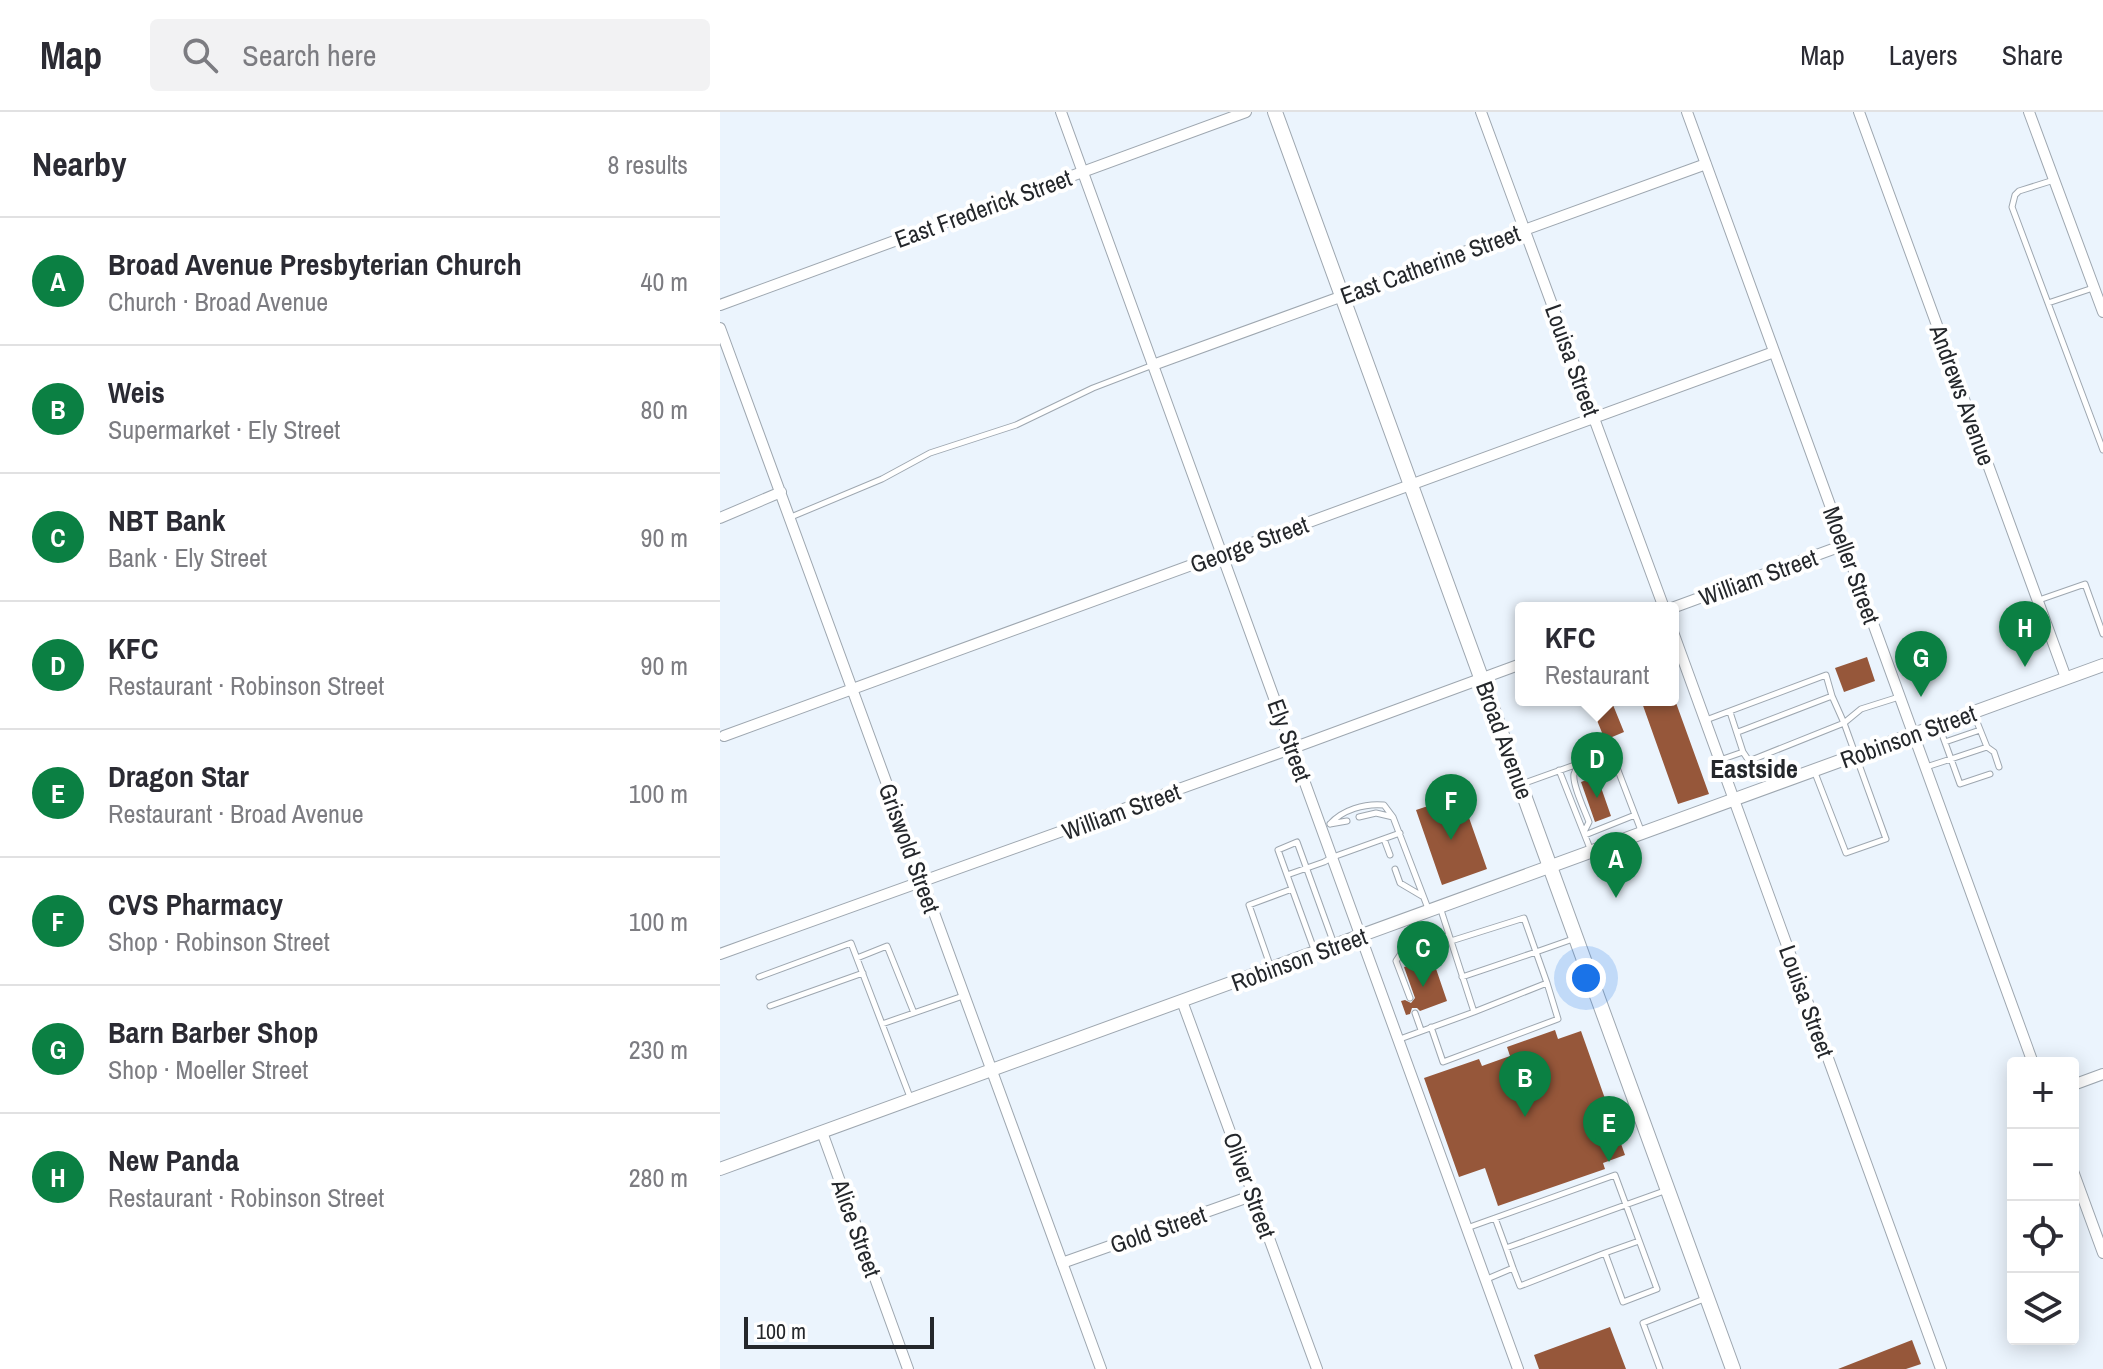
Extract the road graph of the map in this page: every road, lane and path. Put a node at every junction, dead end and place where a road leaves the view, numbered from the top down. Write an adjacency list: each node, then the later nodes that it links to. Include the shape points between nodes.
1 (1061, 112): 9 (street, Ely Street)
2 (1246, 112): 9 (street, East Frederick Street)
3 (1275, 112): 13 (main road, Broad Avenue)
4 (1481, 112): 11 (street, Louisa Street)
5 (1687, 112): 8 (street, Moeller Street)
6 (1859, 112): 28 (street, Andrews Avenue)
7 (2029, 112): 10 (street)
8 (1706, 164): 11 (street, East Catherine Street); 18 (street, Moeller Street)
9 (1083, 172): 15 (street, East Frederick Street); 19 (street, Ely Street)
10 (2054, 180): 12 (street); 14 (lane, via 2019,191 2012,202)
11 (1525, 230): 13 (street, East Catherine Street); 20 (street, Louisa Street)
12 (2094, 288): 14 (lane); 16 (street)
13 (1342, 296): 19 (street, East Catherine Street); 22 (main road, Broad Avenue)
14 (2048, 303): 21 (lane)
15 (720, 305)
16 (2103, 312)
17 (720, 328): 23 (street, Griswold Street)
18 (1774, 352): 20 (street, George Street); 26 (street, Moeller Street)
19 (1153, 365): 25 (lane, via 1016,425 930,453); 27 (street, Ely Street)
20 (1595, 418): 22 (street, George Street); 29 (street, Louisa Street)
21 (2103, 450)
22 (1411, 485): 27 (street, George Street); 35 (main road, Broad Avenue)
23 (781, 492): 24 (street); 25 (street, Griswold Street)
24 (720, 518)
25 (790, 518): 37 (street, Griswold Street)
26 (1844, 545): 30 (street, William Street); 39 (street, Moeller Street)
27 (1222, 554): 37 (street, George Street); 51 (street, Ely Street)
28 (2038, 601): 31 (lane, via 2085,584); 36 (street, Andrews Avenue)
29 (1662, 602)
30 (1679, 605)
31 (2103, 634)
32 (1679, 649): 42 (street, Louisa Street)
33 (2103, 665): 36 (street, Robinson Street)
34 (1515, 666): 35 (street, William Street)
35 (1482, 678): 51 (street, William Street); 62 (main road, Broad Avenue)
36 (2066, 678): 41 (street, Robinson Street)
37 (852, 689): 48 (street, George Street); 80 (street, Griswold Street)
38 (1832, 696): 40 (lane, via 1826,675); 43 (lane); 46 (lane)
39 (1900, 696): 43 (lane, via 1861,709); 47 (street, Moeller Street)
40 (1730, 712): 42 (lane); 46 (lane)
41 (1973, 712): 44 (street, Robinson Street); 45 (lane)
42 (1705, 721): 56 (street, Louisa Street)
43 (1844, 723): 52 (lane, via 1749,761); 54 (lane)
44 (1939, 725): 47 (street, Robinson Street); 49 (lane)
45 (1980, 730): 49 (lane); 50 (lane)
46 (1738, 732): 52 (lane)
47 (1914, 734): 54 (street, Robinson Street); 57 (street, Moeller Street)
48 (724, 736)
49 (1945, 742): 55 (lane)
50 (1987, 747): 55 (lane); 58 (lane)
51 (1293, 748): 68 (street, Ely Street); 80 (street, William Street)
52 (1743, 752): 56 (lane)
53 (1600, 756): 59 (lane); 64 (lane, via 1611,752); 70 (lane, via 1574,773 1589,822)
54 (1855, 756): 60 (street, Robinson Street); 60 (lane, via 1886,839 1846,853)
55 (1951, 759): 57 (lane); 61 (lane, via 1960,784)
56 (1719, 760): 63 (street, Louisa Street)
57 (1926, 767): 108 (street, Moeller Street)
58 (1999, 767)
59 (1559, 770): 62 (lane); 70 (lane)
60 (1814, 770): 63 (street, Robinson Street)
61 (1990, 774)
62 (1521, 784): 76 (main road, Broad Avenue)
63 (1733, 800): 71 (street, Robinson Street); 135 (street, Louisa Street)
64 (1635, 815): 70 (lane); 71 (lane)
65 (1359, 817): 66 (lane)
66 (1393, 817): 68 (lane, via 1384,805 1371,804 1337,816); 69 (lane)
67 (1347, 821): 68 (lane)
68 (1326, 826): 75 (street, Ely Street)
69 (1400, 833): 72 (lane); 82 (lane)
70 (1584, 833): 73 (lane)
71 (1642, 833): 73 (street, Robinson Street)
72 (1384, 839): 74 (lane); 75 (lane)
73 (1591, 852): 76 (street, Robinson Street)
74 (1390, 855)
75 (1333, 857): 77 (lane); 84 (street, Ely Street)
76 (1551, 867): 83 (street, Robinson Street); 86 (main road, Broad Avenue)
77 (1307, 868): 79 (lane); 79 (lane, via 1297,842 1278,850); 87 (lane)
78 (1395, 869): 82 (lane, via 1400,883)
79 (1287, 875): 81 (lane)
80 (923, 883): 90 (street, William Street); 97 (street, Griswold Street)
81 (1292, 889): 89 (lane); 92 (lane, via 1249,905)
82 (1423, 897): 83 (lane)
83 (1434, 909): 84 (street, Robinson Street); 85 (lane)
84 (1361, 936): 87 (street, Robinson Street); 107 (street, Ely Street)
85 (1450, 938): 88 (lane, via 1524,918); 95 (lane); 98 (lane, via 1402,952 1396,961)
86 (1577, 938): 88 (lane); 116 (main road, Broad Avenue)
87 (1335, 945): 89 (street, Robinson Street)
88 (1536, 952): 95 (lane); 96 (lane)
89 (1315, 953): 92 (street, Robinson Street)
90 (720, 954)
91 (857, 958): 93 (lane); 94 (lane, via 851,943); 102 (lane, via 887,946)
92 (1272, 969): 99 (street, Robinson Street)
93 (863, 973): 100 (lane); 104 (lane)
94 (759, 977)
95 (1462, 977): 101 (lane)
96 (1547, 983): 101 (lane); 105 (lane, via 1558,1019 1443,1062)
97 (964, 995): 102 (lane); 109 (street, Griswold Street)
98 (1410, 998)
99 (1182, 1001): 109 (street, Robinson Street); 117 (street, Oliver Street)
100 (770, 1006)
101 (1474, 1012): 105 (lane)
102 (914, 1013): 104 (lane)
103 (1415, 1013): 106 (lane)
104 (882, 1024): 112 (lane)
105 (1431, 1027): 106 (lane)
106 (1421, 1031): 107 (lane)
107 (1399, 1039): 120 (street, Ely Street)
108 (2031, 1057)
109 (992, 1070): 112 (street, Robinson Street); 125 (street, Griswold Street)
110 (2103, 1074): 111 (street)
111 (2079, 1083)
112 (910, 1100): 113 (street, Robinson Street)
113 (822, 1132): 114 (street, Robinson Street); 129 (street, Alice Street)
114 (720, 1169)
115 (2079, 1187): 124 (street)
116 (1668, 1190): 118 (lane); 128 (main road, Broad Avenue)
117 (1254, 1195): 125 (street, Gold Street); 131 (street, Oliver Street)
118 (1626, 1205): 119 (lane, via 1615,1175); 121 (lane); 122 (lane)
119 (1495, 1218): 120 (lane); 122 (lane)
120 (1467, 1228): 127 (street, Ely Street)
121 (1639, 1241): 123 (lane); 123 (lane, via 1657,1289 1635,1298 1623,1302)
122 (1506, 1248): 126 (lane)
123 (1605, 1253): 126 (lane, via 1520,1286)
124 (2103, 1253)
125 (1062, 1263): 130 (street, Griswold Street)
126 (1513, 1268): 127 (lane)
127 (1486, 1279): 132 (street, Ely Street)
128 (1707, 1297): 133 (lane, via 1643,1323); 134 (main road, Broad Avenue)
129 (908, 1369)
130 (1101, 1369)
131 (1317, 1369)
132 (1518, 1369)
133 (1660, 1369)
134 (1733, 1369)
135 (1941, 1369)

